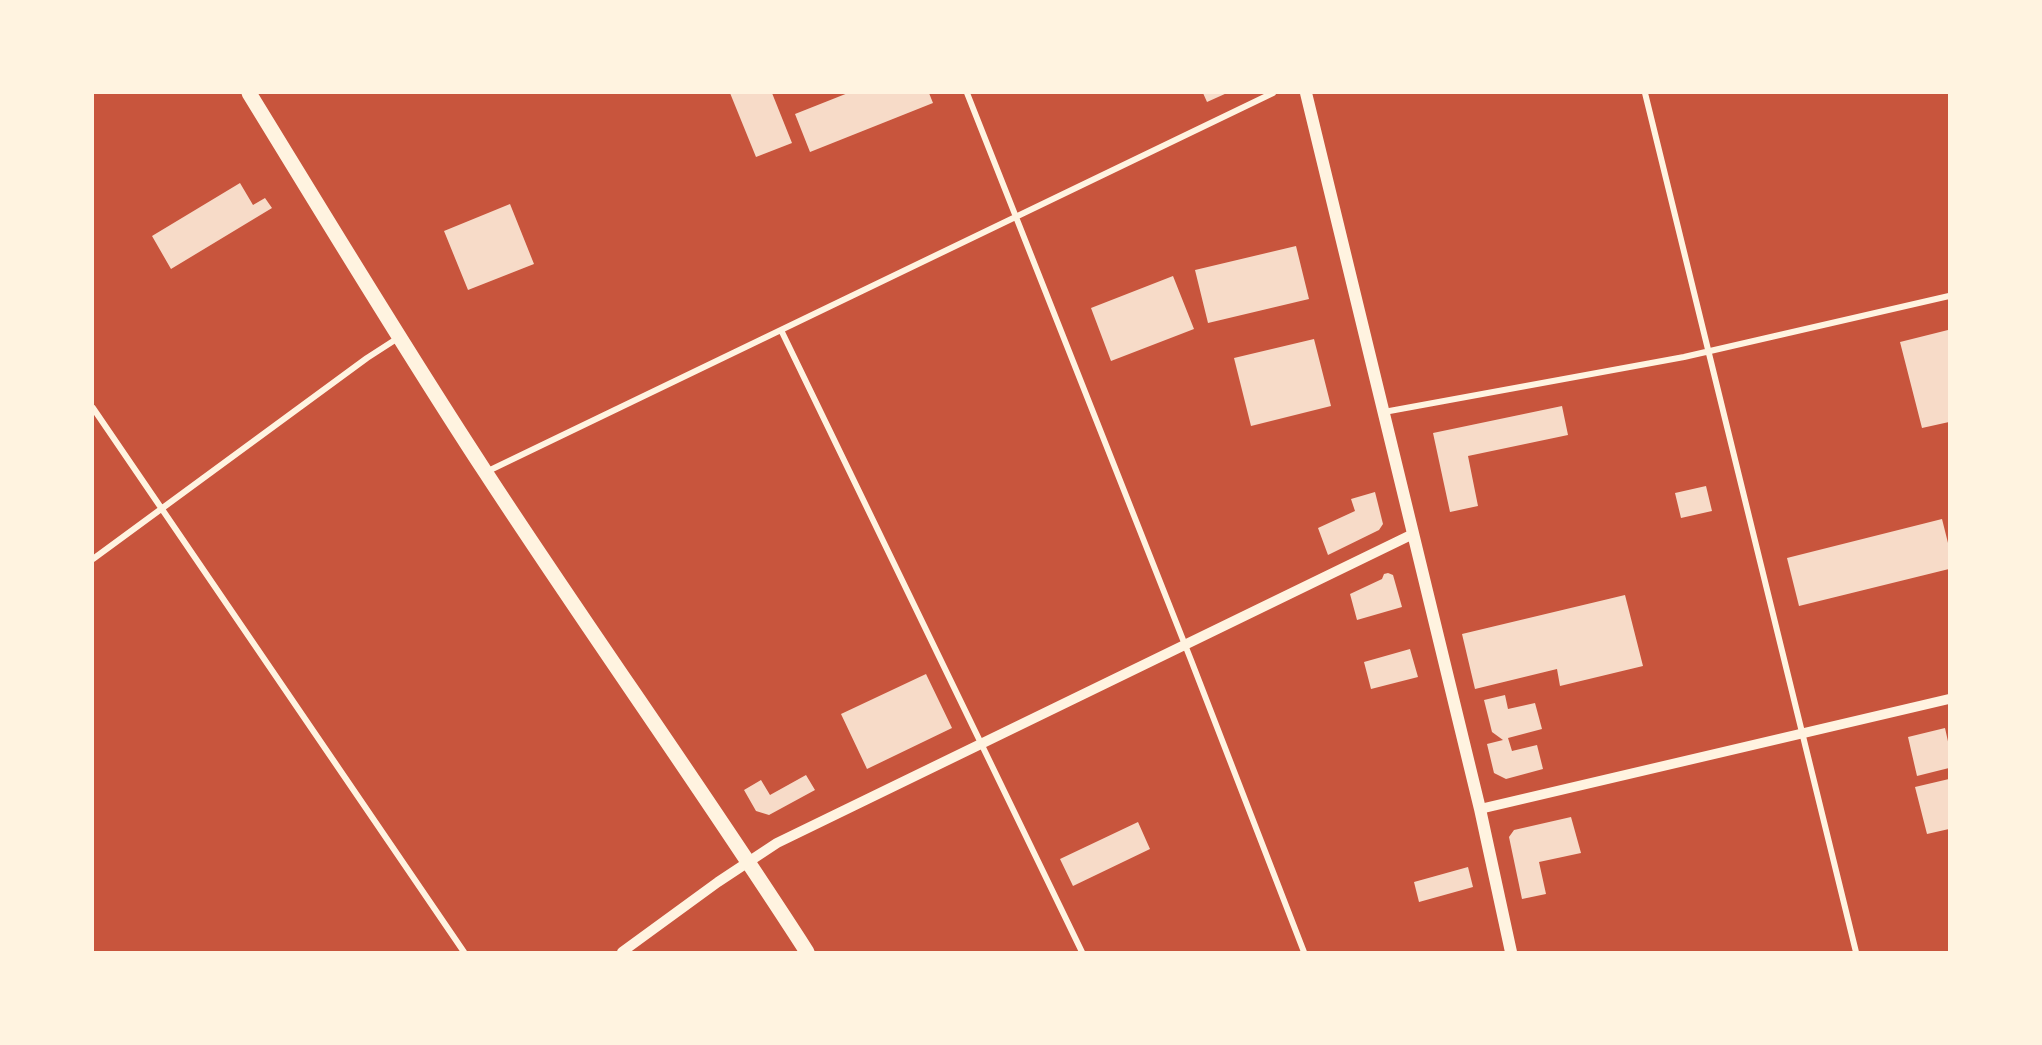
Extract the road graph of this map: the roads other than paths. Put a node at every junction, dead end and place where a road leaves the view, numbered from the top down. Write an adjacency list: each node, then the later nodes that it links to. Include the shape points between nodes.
1 (249, 93): 9 (main road)
2 (967, 93): 6 (street)
3 (1273, 93): 6 (street)
4 (1306, 93): 12 (main road)
5 (1645, 93): 10 (street)
6 (1016, 217): 8 (street); 17 (street)
7 (1949, 296): 10 (street)
8 (781, 330): 13 (street); 20 (street)
9 (398, 338): 13 (main road); 14 (street)
10 (1708, 352): 12 (street); 19 (street)
11 (93, 408): 14 (street)
12 (1384, 412): 15 (main road)
13 (485, 472): 22 (main road)
14 (161, 508): 16 (street); 23 (street)
15 (1413, 534): 17 (street); 21 (main road)
16 (93, 559)
17 (1185, 645): 20 (street); 27 (street)
18 (1949, 699): 19 (street)
19 (1803, 734): 21 (street); 29 (street)
20 (981, 744): 22 (street, via 777,843); 26 (street)
21 (1480, 809): 28 (main road)
22 (748, 861): 24 (street); 25 (main road)
23 (464, 952)
24 (622, 952)
25 (807, 952)
26 (1082, 952)
27 (1304, 952)
28 (1511, 952)
29 (1857, 952)

